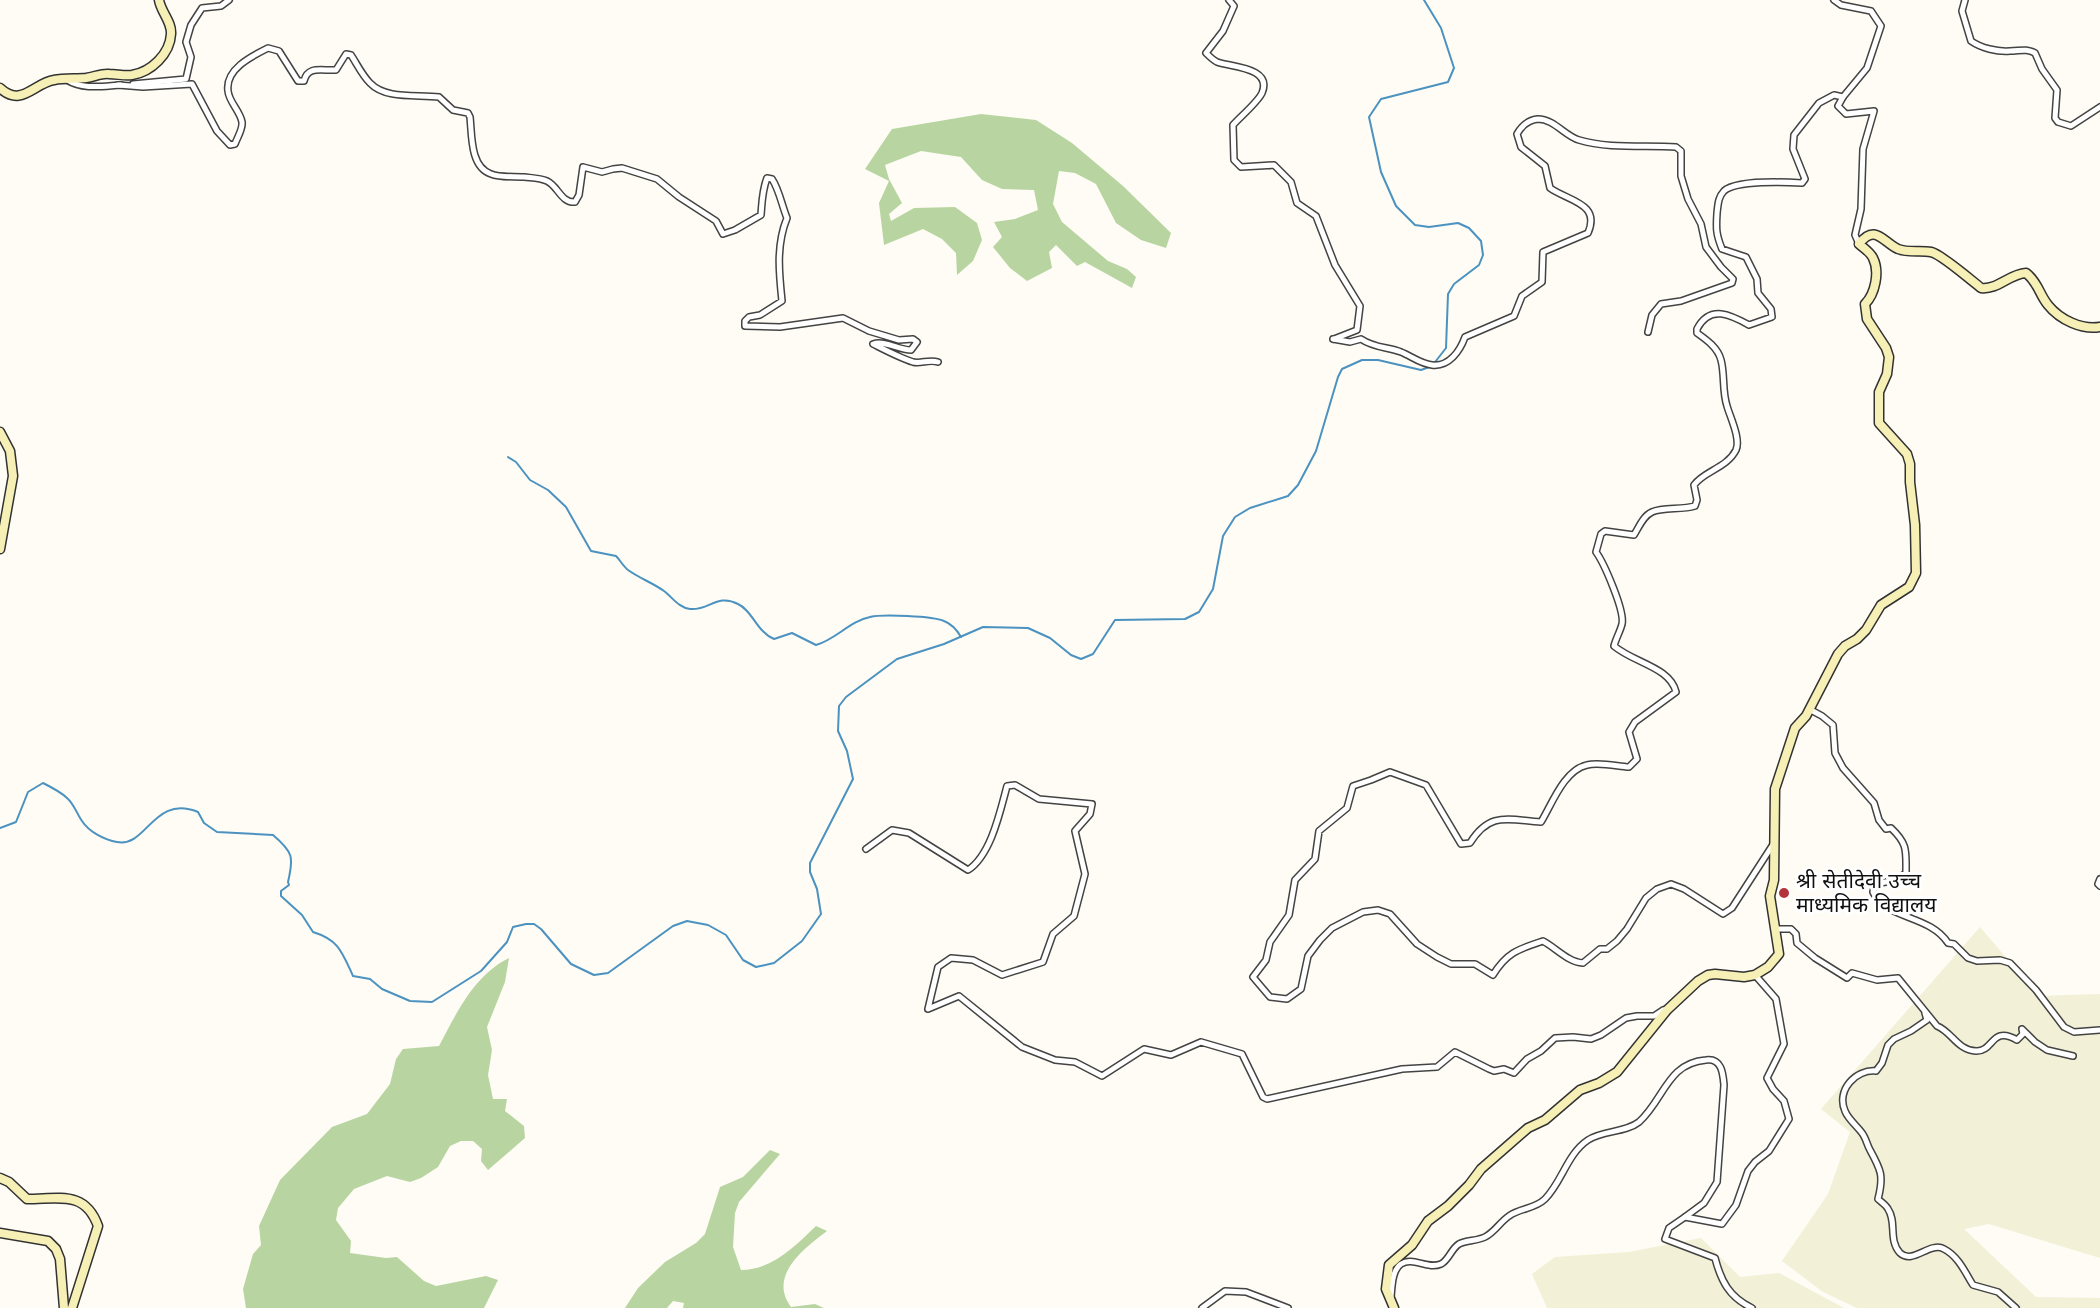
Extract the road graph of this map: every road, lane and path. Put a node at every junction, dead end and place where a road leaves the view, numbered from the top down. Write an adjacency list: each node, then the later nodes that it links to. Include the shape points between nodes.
1 (159, 0): 6 (main road, via 171,31 160,60 134,75 105,74)
2 (229, 0): 7 (street, via 221,6 202,8 195,17 186,42 191,57 186,79)
3 (1229, 0): 13 (street, via 1234,6 1223,31 1206,53 1215,62 1250,69 1261,77 1263,84 1262,93 1233,125 1234,160 1241,167 1274,165 1291,182 1297,203 1316,216 1335,265 1360,306 1357,330 1333,339 1361,339 1432,366 1457,354 1465,336 1514,316 1522,296 1542,282 1543,252 1588,233 1593,222 1586,208 1550,188 1545,166 1521,147 1517,134 1520,128 1528,121 1540,119 1576,140 1676,147 1681,151 1688,199 1701,224 1706,246 1733,279 1732,283 1681,301 1661,304 1652,315)
4 (1834, 0): 9 (street, via 1871,11 1881,26 1867,68)
5 (1965, 0): 10 (street, via 1962,11 1971,41 1985,48 2027,49 2035,53 2057,90 2058,122 2071,126)
6 (67, 80): 7 (street, via 75,85); 8 (main road, via 49,81 18,96 8,95)
7 (118, 85): 14 (street, via 192,84 217,130 230,145 235,144 242,122 228,91 229,79 237,67 268,48 279,51 298,81 304,81 310,70 336,70 346,54 351,55 376,87 400,94 439,97 453,110 468,113 472,143 484,171 544,180 570,202 579,195 583,167 602,172 622,168 657,178 716,221 723,234 761,215 766,178 772,179 787,218 779,249 782,301 760,315 748,317 746,326 780,327 843,318 877,333 916,342 911,350 873,344 913,362)
8 (0, 88)
9 (1843, 97): 11 (street, via 1838,106 1846,114 1874,111 1863,149 1861,209 1855,234); 18 (street, via 1834,95 1819,103 1794,135 1794,148 1805,179 1802,183 1772,181 1730,187 1718,200 1716,233 1722,249 1746,257 1757,279 1758,293 1772,316 1749,325 1729,314 1716,314 1706,318 1697,329 1721,359 1724,398 1736,438 1733,455 1696,482 1695,506 1652,512 1634,535 1605,531 1601,534 1596,552 1622,615 1614,646 1665,673 1676,692 1635,722 1629,732 1636,759 1629,767 1589,764 1575,769 1541,822 1494,819 1478,830 1470,843 1461,844 1426,785 1390,772 1353,786 1347,808 1319,831 1315,859 1295,880 1289,915 1253,977 1270,997 1287,999 1301,989 1308,956 1332,928 1363,912 1378,910 1390,914 1417,944 1437,957 1451,964 1476,964 1493,975 1510,954 1544,940 1574,962 1583,963 1599,949 1607,949 1617,941 1657,888 1671,884 1684,889 1724,914 1732,908)
10 (2100, 106)
11 (1859, 244): 12 (main road, via 1871,235 1882,237 1899,249 1934,252 1981,288 1990,289 2017,273 2026,273 2061,317 2088,329); 17 (main road, via 1873,256 1875,265 1873,293 1865,304 1866,319 1889,357 1879,392 1879,423 1907,454 1910,464 1916,573 1909,587 1881,605 1866,630 1838,654)
12 (2100, 327)
13 (1648, 332)
14 (938, 362)
15 (0, 432): 16 (main road, via 10,452 13,476)
16 (0, 549)
17 (1809, 709): 18 (main road, via 1796,728 1775,789); 26 (street, via 1833,725 1835,753 1843,768 1874,803 1886,828 1900,837 1906,848 1906,873 1896,880 1875,884 1873,892 1879,903 1918,920 1968,958 2010,963 2064,1027 2074,1032)
18 (1774, 842): 22 (main road, via 1770,896)
19 (866, 849): 24 (street, via 892,830 909,834 968,870 976,865 997,826 1007,786 1015,785 1039,800 1092,804 1090,814 1075,831 1085,874 1074,916 1053,934 1043,962 1002,975 973,960 951,958 938,968 928,1009 959,996 1022,1047 1055,1060 1075,1062 1102,1076 1144,1049 1171,1055 1201,1042 1242,1054 1267,1099 1402,1069 1437,1067 1455,1052 1494,1071 1514,1073 1555,1038 1591,1039 1626,1018 1654,1016)
20 (2100, 879): 21 (street)
21 (2100, 886)
22 (1776, 929): 23 (main road, via 1779,954); 25 (street, via 1791,928 1797,943 1847,978 1852,973 1877,980 1898,978)
23 (1755, 975): 24 (main road, via 1708,975); 29 (street, via 1776,999 1784,1044 1767,1078 1784,1101 1789,1119 1769,1151 1748,1170 1736,1205 1722,1224)
24 (1667, 1010): 31 (main road, via 1617,1072 1580,1090 1550,1116 1528,1128 1428,1221 1412,1245 1389,1264 1386,1289)
25 (1926, 1012): 27 (street, via 1962,1048 1982,1051 1996,1036 2017,1040 2022,1029 2047,1050); 38 (street, via 1927,1020 1888,1045 1876,1071 1858,1073 1852,1079 1843,1096 1845,1113 1878,1162 1882,1186 1878,1199 1888,1209 1898,1250 1911,1256 1935,1246 1942,1248 1958,1261 1973,1285 1998,1292)
26 (2100, 1030)
27 (2073, 1056)
28 (0, 1178): 33 (main road, via 27,1199 75,1199 93,1214 98,1226)
29 (1684, 1217): 31 (street, via 1704,1203 1718,1182 1724,1085 1722,1069 1710,1059 1684,1066 1633,1126 1586,1141 1543,1201 1508,1216 1488,1236 1462,1243 1440,1264 1403,1262 1394,1276); 37 (street, via 1669,1228 1665,1239 1715,1258 1731,1295)
30 (0, 1233): 32 (main road, via 48,1241 56,1249)
31 (1390, 1299): 36 (main road)
32 (64, 1308)
33 (72, 1308)
34 (1202, 1308): 35 (street, via 1225,1291 1246,1292)
35 (1288, 1308)
36 (1394, 1308)
37 (1752, 1308)
38 (2016, 1308)

